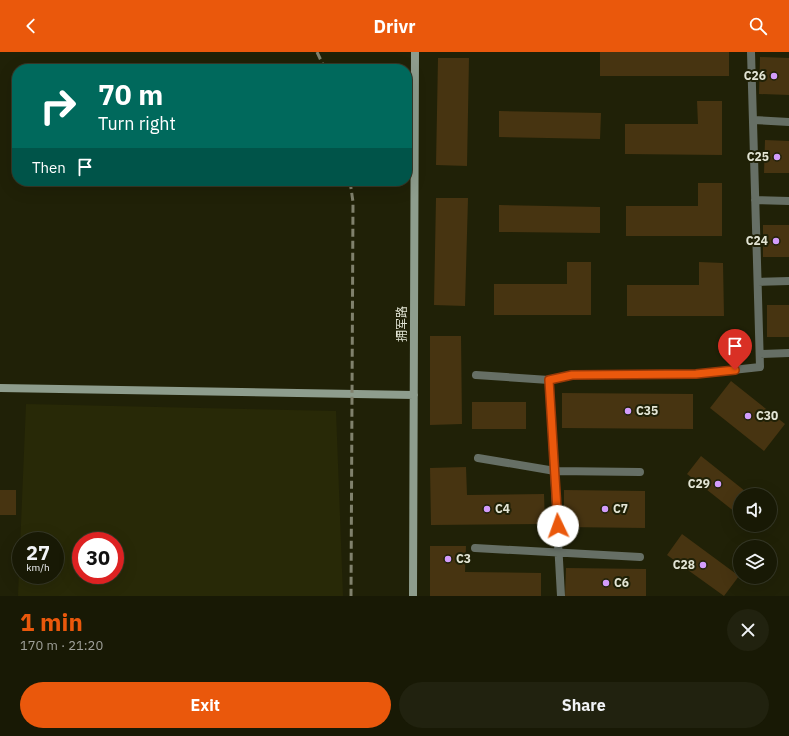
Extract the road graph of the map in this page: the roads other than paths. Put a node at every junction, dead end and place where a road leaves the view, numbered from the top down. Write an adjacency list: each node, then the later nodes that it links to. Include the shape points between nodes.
1 (415, 52): 14 (main road, 拥军路)
2 (751, 52): 3 (street)
3 (753, 120): 4 (street); 5 (street)
4 (789, 122)
5 (755, 200): 6 (street); 8 (street)
6 (789, 201)
7 (789, 281): 8 (street)
8 (758, 282): 10 (street)
9 (789, 352): 10 (street)
10 (760, 354): 12 (street, via 760,367 696,374 572,375)
11 (476, 375): 12 (street)
12 (549, 380): 16 (street)
13 (0, 388): 14 (main road)
14 (414, 395): 21 (main road, 拥军路)
15 (478, 458): 16 (street)
16 (555, 471): 17 (street); 19 (street)
17 (640, 472)
18 (475, 548): 19 (street)
19 (559, 553): 20 (street); 22 (street)
20 (640, 557)
21 (413, 596)
22 (561, 596)

